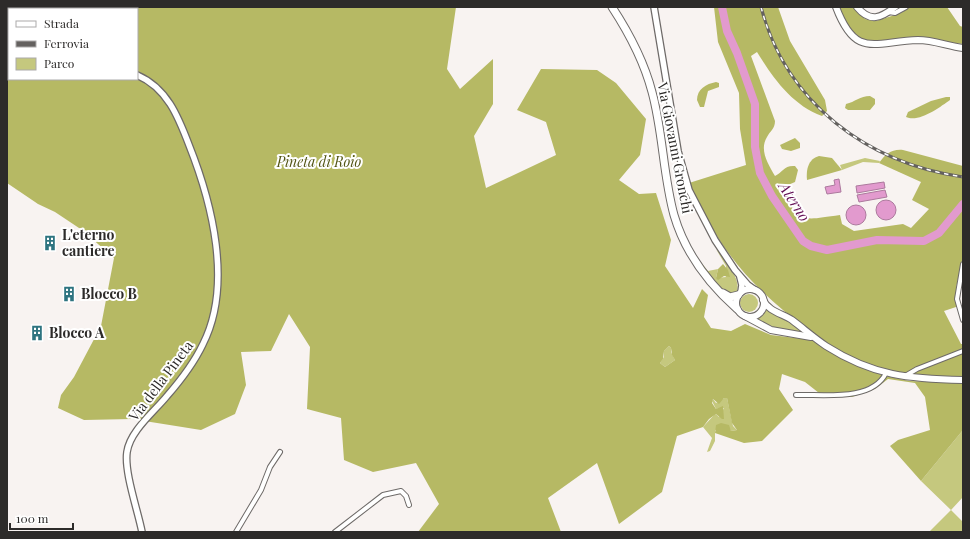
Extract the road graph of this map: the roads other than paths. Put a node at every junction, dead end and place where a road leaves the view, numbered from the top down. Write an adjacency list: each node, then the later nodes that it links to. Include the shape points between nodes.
1 (612, 7): 11 (highway, Via Giovanni Gronchi, via 632,41 647,76 659,122 674,216 685,244)
2 (654, 7): 12 (main road, via 673,122 687,183 704,221)
3 (836, 7): 8 (main road, via 848,30 862,42 879,45 922,40)
4 (858, 7): 7 (main road, via 871,18)
5 (895, 7): 7 (main road)
6 (906, 7): 7 (street, via 895,13)
7 (888, 12)
8 (963, 48)
9 (138, 76): 26 (main road, Via della Pineta, via 161,92 176,112 208,199 215,230 217,264 214,308 204,344 168,395 134,435 127,453)
10 (963, 264): 17 (street, via 957,299)
11 (702, 272): 14 (highway, Via Giovanni Gronchi, via 724,294 730,297); 16 (highway, Via Giovanni Gronchi, via 714,288)
12 (738, 274): 13 (main road); 14 (main road, via 742,282)
13 (755, 290): 14 (main road, via 748,289); 15 (main road)
14 (740, 294): 16 (main road, via 736,302)
15 (763, 300): 16 (main road, via 762,308 757,314 749,317); 18 (main road, via 769,308 788,318)
16 (739, 312): 18 (main road, via 771,330)
17 (963, 320)
18 (813, 337): 20 (main road, via 859,364)
19 (963, 351): 21 (street, via 917,369)
20 (886, 373): 21 (main road); 23 (street, via 876,385 861,392)
21 (905, 377): 22 (main road)
22 (963, 380)
23 (796, 394)
24 (280, 452): 27 (street)
25 (409, 504): 28 (street, via 401,491 387,493)
26 (142, 532)
27 (236, 532)
28 (335, 532)

